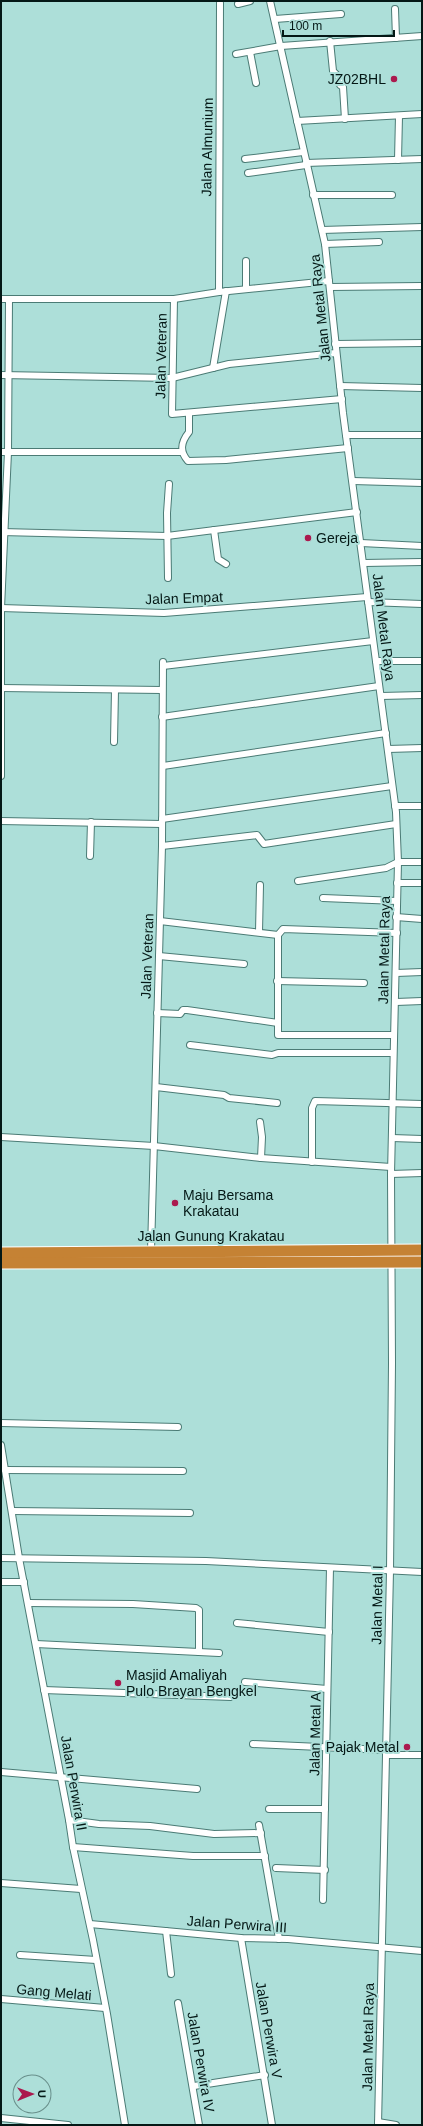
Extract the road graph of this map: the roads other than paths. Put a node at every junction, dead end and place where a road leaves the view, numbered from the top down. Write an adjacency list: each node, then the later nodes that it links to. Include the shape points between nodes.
1 (250, 1): 4 (street)
2 (270, 1): 7 (street, Jalan Metal Raya)
3 (220, 4): 36 (street, Jalan Almunium)
4 (238, 4)
5 (394, 10): 9 (street)
6 (341, 14): 7 (street)
7 (275, 19): 11 (street, Jalan Metal Raya)
8 (422, 36): 9 (street)
9 (396, 38): 10 (street)
10 (330, 41): 11 (street); 17 (street, via 333,71 343,87)
11 (280, 46): 12 (street); 18 (street, Jalan Metal Raya)
12 (250, 52): 13 (street); 14 (street)
13 (236, 54)
14 (256, 83)
15 (422, 114): 16 (street)
16 (399, 116): 17 (street); 22 (street)
17 (345, 119): 18 (street)
18 (297, 121): 19 (street, Jalan Metal Raya)
19 (304, 152): 20 (street); 23 (street, Jalan Metal Raya)
20 (245, 159)
21 (422, 159): 22 (street)
22 (398, 160): 23 (street)
23 (306, 164): 24 (street); 25 (street, Jalan Metal Raya)
24 (248, 173)
25 (313, 195): 26 (street); 28 (street, Jalan Metal Raya)
26 (392, 195)
27 (422, 227): 28 (street)
28 (322, 230): 30 (street, Jalan Metal Raya)
29 (379, 242): 30 (street)
30 (325, 244): 32 (street, Jalan Metal Raya)
31 (246, 261): 34 (street)
32 (330, 284): 33 (street); 34 (street); 41 (street, Jalan Metal Raya)
33 (422, 286)
34 (246, 289): 35 (street)
35 (226, 291): 36 (street); 43 (street)
36 (219, 292): 39 (street)
37 (1, 299): 38 (street)
38 (9, 299): 39 (street); 45 (street)
39 (174, 299): 46 (street, Jalan Veteran)
40 (422, 343): 41 (street)
41 (335, 344): 42 (street, Jalan Metal Raya)
42 (336, 353): 43 (street, via 229,364); 47 (street, Jalan Metal Raya)
43 (213, 368): 46 (street)
44 (1, 375): 45 (street)
45 (10, 375): 46 (street); 55 (street)
46 (172, 378): 50 (street, Jalan Veteran, via 172,414)
47 (340, 386): 48 (street); 49 (street, Jalan Metal Raya)
48 (422, 388)
49 (342, 399): 50 (street); 51 (street, Jalan Metal Raya)
50 (189, 414): 56 (street, via 189,432 182,442)
51 (346, 435): 52 (street); 53 (street, Jalan Metal Raya)
52 (422, 435)
53 (348, 448): 56 (street, via 226,460 189,461); 57 (street, Jalan Metal Raya)
54 (1, 452): 55 (street)
55 (8, 452): 56 (street); 62 (street)
56 (182, 452)
57 (353, 481): 59 (street); 60 (street, Jalan Metal Raya)
58 (170, 484): 63 (street)
59 (422, 484)
60 (357, 512): 61 (street); 64 (street, Jalan Metal Raya)
61 (214, 530): 63 (street); 68 (street, via 218,559)
62 (3, 532): 63 (street); 72 (street)
63 (167, 536): 69 (street)
64 (361, 542): 65 (street); 67 (street, Jalan Metal Raya)
65 (422, 546)
66 (422, 562): 67 (street)
67 (364, 563): 70 (street, Jalan Metal Raya)
68 (226, 564)
69 (168, 578)
70 (368, 600): 71 (street, Jalan Empat); 72 (street, Jalan Empat, via 164,613); 73 (street, Jalan Metal Raya)
71 (422, 604)
72 (1, 609): 77 (street)
73 (373, 641): 74 (street, Jalan Metal Raya); 79 (street, Jalan Veteran, via 163,664)
74 (376, 661): 75 (street); 76 (street, Jalan Metal Raya)
75 (422, 661)
76 (379, 686): 81 (street, Jalan Metal Raya); 82 (street)
77 (2, 688): 78 (street); 85 (street)
78 (115, 690): 79 (street); 84 (street)
79 (162, 690): 82 (street, Jalan Veteran)
80 (422, 695): 81 (street)
81 (381, 696): 83 (street, Jalan Metal Raya)
82 (162, 717): 88 (street, Jalan Veteran)
83 (386, 733): 87 (street, Jalan Metal Raya); 88 (street)
84 (114, 742)
85 (2, 743): 89 (street)
86 (422, 748): 87 (street)
87 (388, 749): 90 (street, Jalan Metal Raya)
88 (163, 766): 94 (street, Jalan Veteran)
89 (1, 776)
90 (392, 786): 91 (street, Jalan Metal Raya); 94 (street)
91 (395, 806): 92 (street); 96 (street, Jalan Metal Raya)
92 (422, 806)
93 (1, 821): 95 (street)
94 (162, 821): 95 (street); 97 (street, Jalan Veteran)
95 (91, 822): 98 (street)
96 (396, 824): 97 (street, via 264,844 257,835); 99 (street, Jalan Metal Raya)
97 (162, 846): 109 (street, Jalan Veteran)
98 (90, 856)
99 (398, 862): 100 (street); 101 (street, via 386,868); 103 (street, Jalan Metal Raya)
100 (422, 862)
101 (298, 881)
102 (422, 883): 103 (street)
103 (397, 884): 106 (street, Jalan Metal Raya)
104 (260, 885): 110 (street)
105 (324, 898): 106 (street)
106 (397, 901): 107 (street, Jalan Metal Raya)
107 (396, 917): 108 (street); 111 (street, Jalan Metal Raya)
108 (422, 919)
109 (160, 920): 110 (street); 113 (street, Jalan Veteran)
110 (259, 932): 112 (street)
111 (397, 933): 112 (street, via 283,928); 116 (street, Jalan Metal Raya)
112 (278, 935): 117 (street)
113 (159, 956): 114 (street); 121 (street, Jalan Veteran)
114 (244, 964)
115 (422, 972): 116 (street)
116 (396, 973): 120 (street, Jalan Metal Raya)
117 (277, 981): 118 (street); 122 (street)
118 (364, 983)
119 (422, 1001): 120 (street)
120 (396, 1002): 123 (street, Jalan Metal Raya)
121 (157, 1013): 122 (street, via 180,1014 187,1010); 126 (street, Jalan Veteran)
122 (278, 1023): 123 (street, via 278,1034)
123 (394, 1035): 125 (street, Jalan Metal Raya)
124 (190, 1045): 125 (street, via 272,1055)
125 (393, 1053): 127 (street, Jalan Metal Raya)
126 (156, 1087): 128 (street); 134 (street, Jalan Veteran)
127 (393, 1102): 129 (street); 132 (street, Jalan Metal Raya); 136 (street, via 315,1101 312,1106)
128 (277, 1103)
129 (422, 1104)
130 (260, 1122): 135 (street)
131 (1, 1137): 134 (street)
132 (392, 1138): 133 (street); 137 (street, Jalan Metal Raya)
133 (422, 1139)
134 (154, 1146): 135 (street); 141 (street, Jalan Veteran)
135 (261, 1158): 136 (street)
136 (312, 1162): 137 (street)
137 (391, 1170): 138 (street); 139 (street, Jalan Metal Raya)
138 (422, 1173)
139 (391, 1250): 140 (highway, Jalan Gunung Krakatau); 141 (highway, Jalan Gunung Krakatau); 143 (street, Jalan Metal Raya)
140 (422, 1250)
141 (151, 1251): 142 (highway, Jalan Gunung Krakatau)
142 (1, 1253)
143 (391, 1262): 144 (highway, Jalan Gunung Krakatau); 145 (highway, Jalan Gunung Krakatau); 158 (street, Jalan Metal I)
144 (422, 1262)
145 (1, 1263)
146 (1, 1423): 147 (street)
147 (178, 1427)
148 (1, 1445): 149 (street, Jalan Perwira II)
149 (5, 1470): 150 (street); 152 (street, Jalan Perwira II)
150 (183, 1471)
151 (1, 1492): 152 (street)
152 (8, 1492): 153 (street, Jalan Perwira II)
153 (12, 1511): 154 (street); 156 (street, Jalan Perwira II)
154 (190, 1513)
155 (1, 1558): 156 (street)
156 (19, 1558): 157 (street, via 209,1561); 161 (street, Jalan Perwira II)
157 (330, 1568): 158 (street); 164 (street, Jalan Metal A)
158 (390, 1571): 159 (street); 174 (street, Jalan Metal I)
159 (422, 1572)
160 (1, 1582): 161 (street)
161 (24, 1582): 162 (street, Jalan Perwira II)
162 (28, 1603): 165 (street, Jalan Perwira II); 166 (street, via 133,1604 196,1608 199,1610)
163 (237, 1623): 164 (street)
164 (329, 1632): 169 (street, Jalan Metal A)
165 (36, 1644): 166 (street); 170 (street, Jalan Perwira II)
166 (200, 1652): 167 (street)
167 (219, 1653)
168 (245, 1682): 169 (street)
169 (327, 1689): 173 (street, Jalan Metal A)
170 (44, 1690): 171 (street); 177 (street, Jalan Perwira II)
171 (231, 1697)
172 (253, 1744): 173 (street)
173 (327, 1747): 174 (street); 180 (street, Jalan Metal A)
174 (386, 1752): 175 (street); 195 (street, Jalan Metal I)
175 (422, 1756)
176 (1, 1772): 177 (street)
177 (61, 1777): 178 (street); 181 (street, Jalan Perwira II)
178 (197, 1789)
179 (269, 1808): 180 (street)
180 (325, 1809): 187 (street, Jalan Metal A)
181 (69, 1820): 183 (street, via 214,1834); 184 (street, Jalan Perwira II)
182 (259, 1824): 183 (street)
183 (260, 1833): 185 (street)
184 (73, 1847): 185 (street, via 206,1856); 189 (street, Jalan Perwira II)
185 (265, 1856): 194 (street)
186 (276, 1868): 187 (street)
187 (325, 1870): 190 (street, Jalan Metal A)
188 (1, 1883): 189 (street)
189 (81, 1889): 191 (street, Jalan Perwira II)
190 (324, 1900)
191 (90, 1924): 192 (street, Jalan Perwira III); 198 (street, Jalan Perwira II)
192 (166, 1931): 193 (street, Jalan Perwira III); 199 (street)
193 (241, 1938): 194 (street, Jalan Perwira III); 203 (street, Jalan Perwira V)
194 (283, 1939): 195 (street, Jalan Perwira III)
195 (382, 1949): 196 (street, Jalan Perwira III); 206 (street, Jalan Metal Raya)
196 (422, 1952)
197 (20, 1955): 198 (street)
198 (96, 1960): 202 (street, Jalan Perwira II)
199 (171, 1974)
200 (1, 1999): 202 (street, Gang Melati)
201 (178, 2003): 204 (street, Jalan Perwira IV)
202 (106, 2008): 208 (street, Jalan Perwira II)
203 (265, 2075): 204 (street); 210 (street, Jalan Perwira V)
204 (194, 2086): 209 (street, Jalan Perwira IV)
205 (1, 2118): 207 (street)
206 (378, 2124): 211 (street)
207 (68, 2125)
208 (125, 2125)
209 (199, 2125)
210 (272, 2125)
211 (396, 2125)

